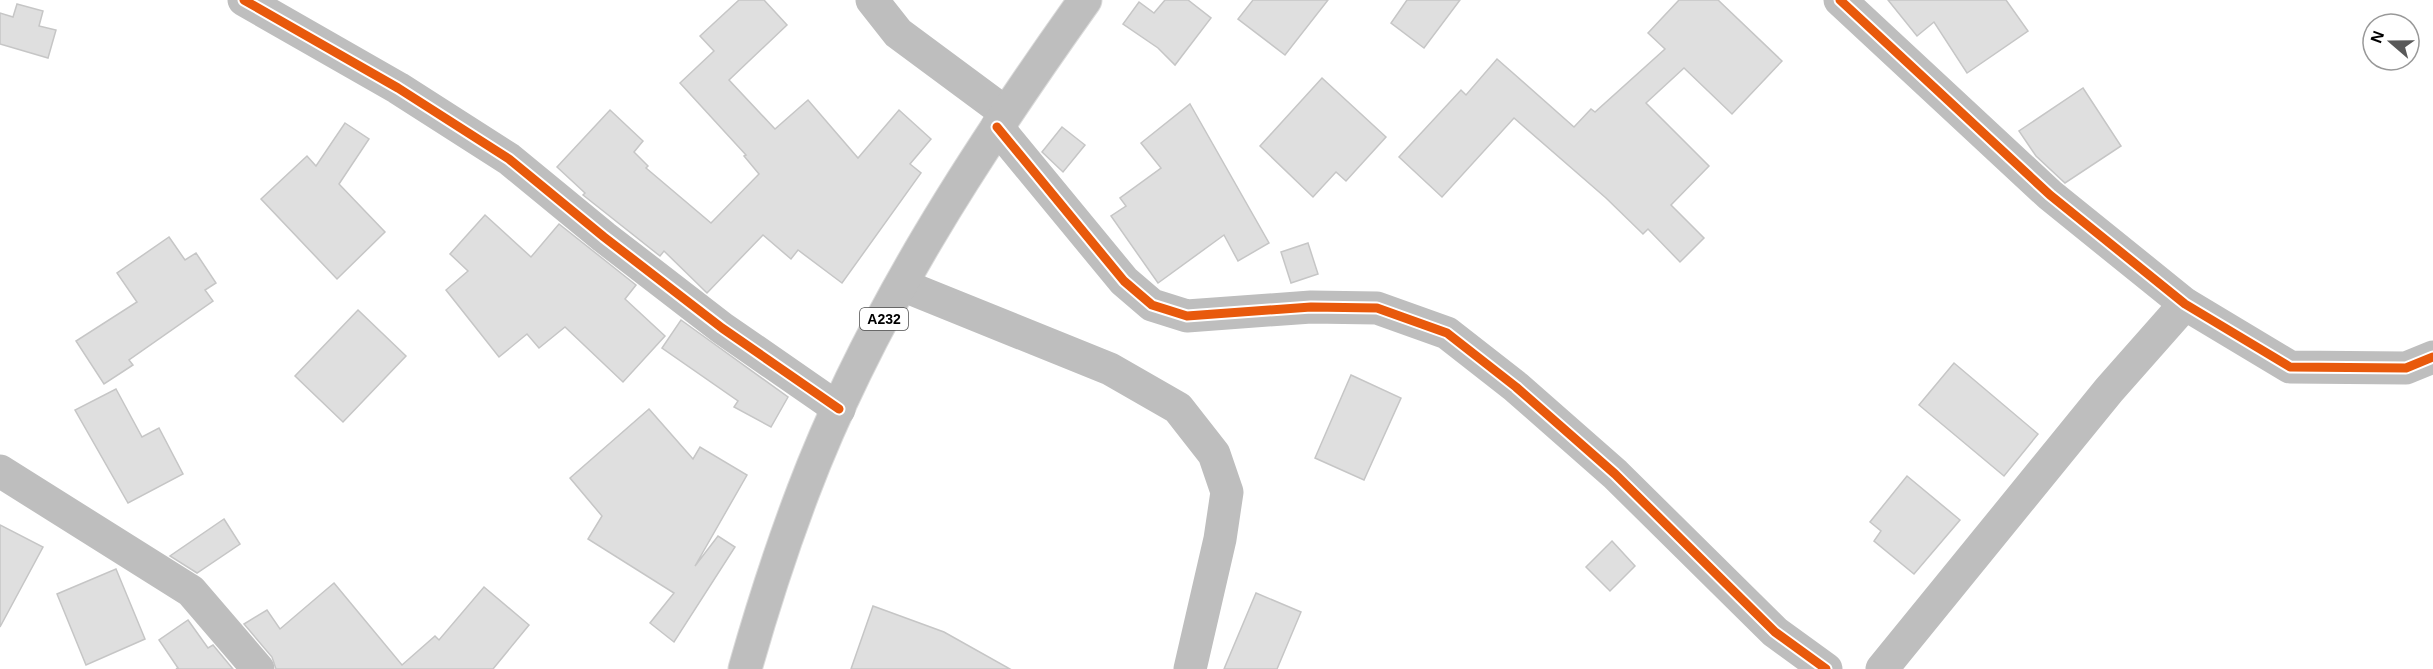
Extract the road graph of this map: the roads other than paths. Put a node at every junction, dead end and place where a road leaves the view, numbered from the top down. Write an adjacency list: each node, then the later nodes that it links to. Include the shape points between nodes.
1 (244, 0): 9 (street, via 398,88 509,159 722,328)
2 (872, 0): 5 (street, via 898,33)
3 (1084, 0): 5 (street, A232)
4 (1840, 0): 7 (street, via 2050,195)
5 (1001, 120): 6 (street, A232); 14 (street, via 1124,281 1152,305 1187,316 1311,307 1377,308 1447,333 1607,467 1775,632)
6 (902, 285): 9 (street, A232); 13 (street, via 1110,369 1178,408 1214,454 1227,492)
7 (2185, 304): 8 (street, via 2290,367 2406,368); 15 (street, via 2109,390)
8 (2433, 357)
9 (840, 409): 12 (street, A232, via 803,491)
10 (0, 471): 11 (street, via 191,591)
11 (258, 669)
12 (746, 669)
13 (1190, 669)
14 (1826, 669)
15 (1882, 669)

